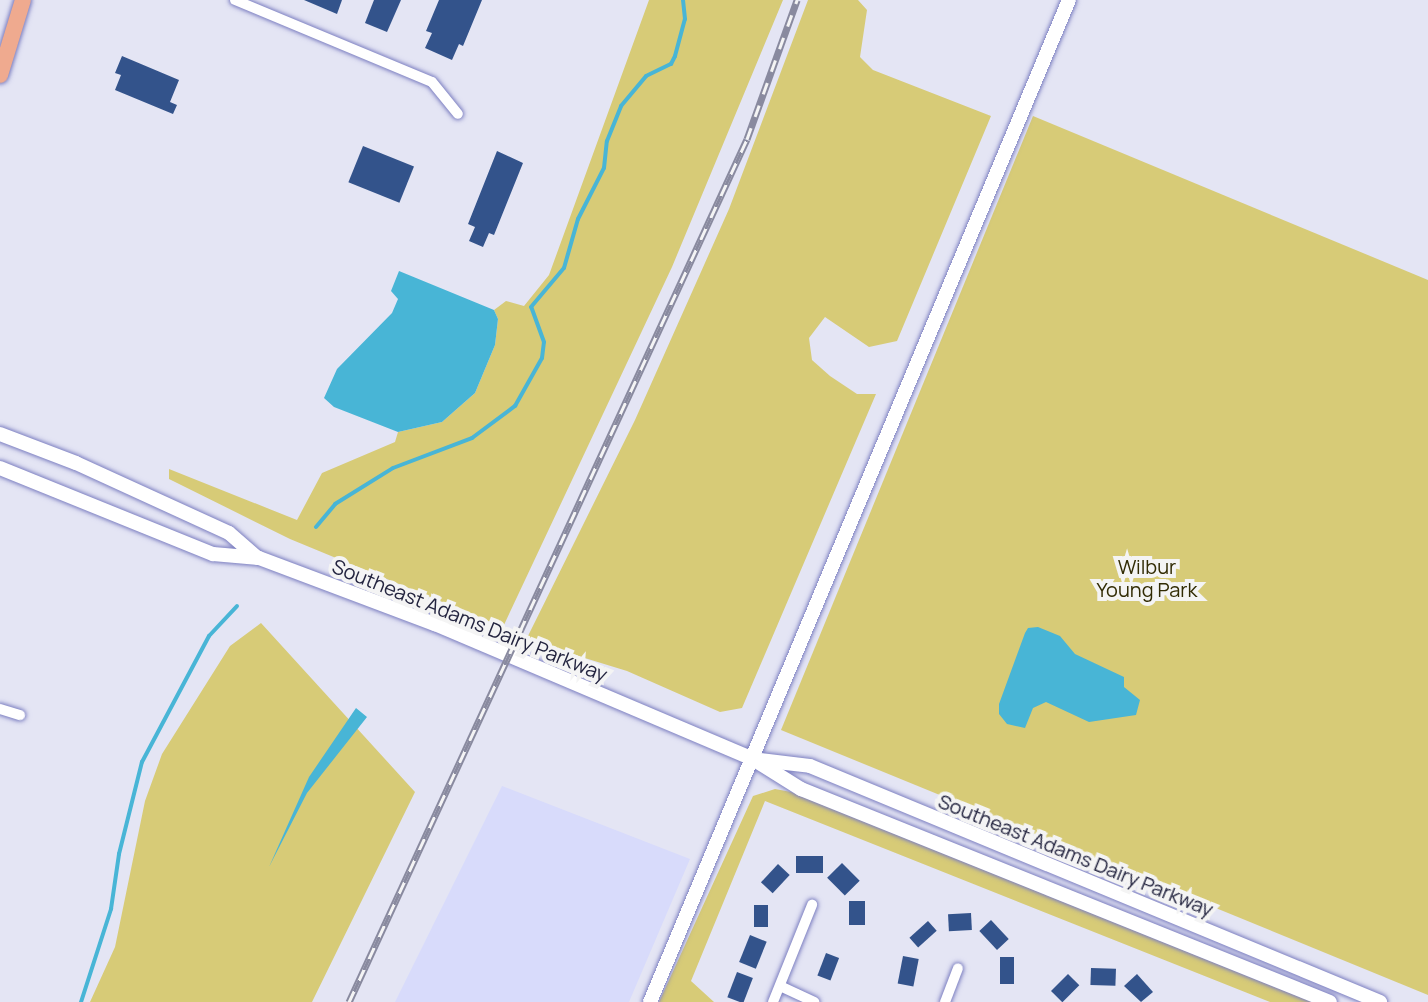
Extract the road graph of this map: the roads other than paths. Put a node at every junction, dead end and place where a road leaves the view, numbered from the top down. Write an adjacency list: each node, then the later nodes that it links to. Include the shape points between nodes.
1 (23, 0): 4 (main road)
2 (235, 0): 5 (street, via 432,82)
3 (1069, 0): 11 (main road)
4 (0, 75)
5 (458, 114)
6 (0, 434): 8 (main road, Southeast Adams Dairy Parkway, via 229,533)
7 (0, 468): 8 (main road, Southeast Adams Dairy Parkway, via 213,554)
8 (259, 558): 11 (main road, Southeast Adams Dairy Parkway, via 435,624)
9 (0, 709): 10 (street)
10 (20, 715)
11 (753, 759): 15 (main road); 19 (main road, Southeast Adams Dairy Parkway, via 801,789); 20 (main road, Southeast Adams Dairy Parkway, via 810,766)
12 (812, 905): 14 (street)
13 (958, 968): 18 (street)
14 (780, 986): 16 (street); 17 (street)
15 (650, 1002)
16 (773, 1002)
17 (814, 1002)
18 (945, 1002)
19 (1330, 1002)
20 (1380, 1002)

